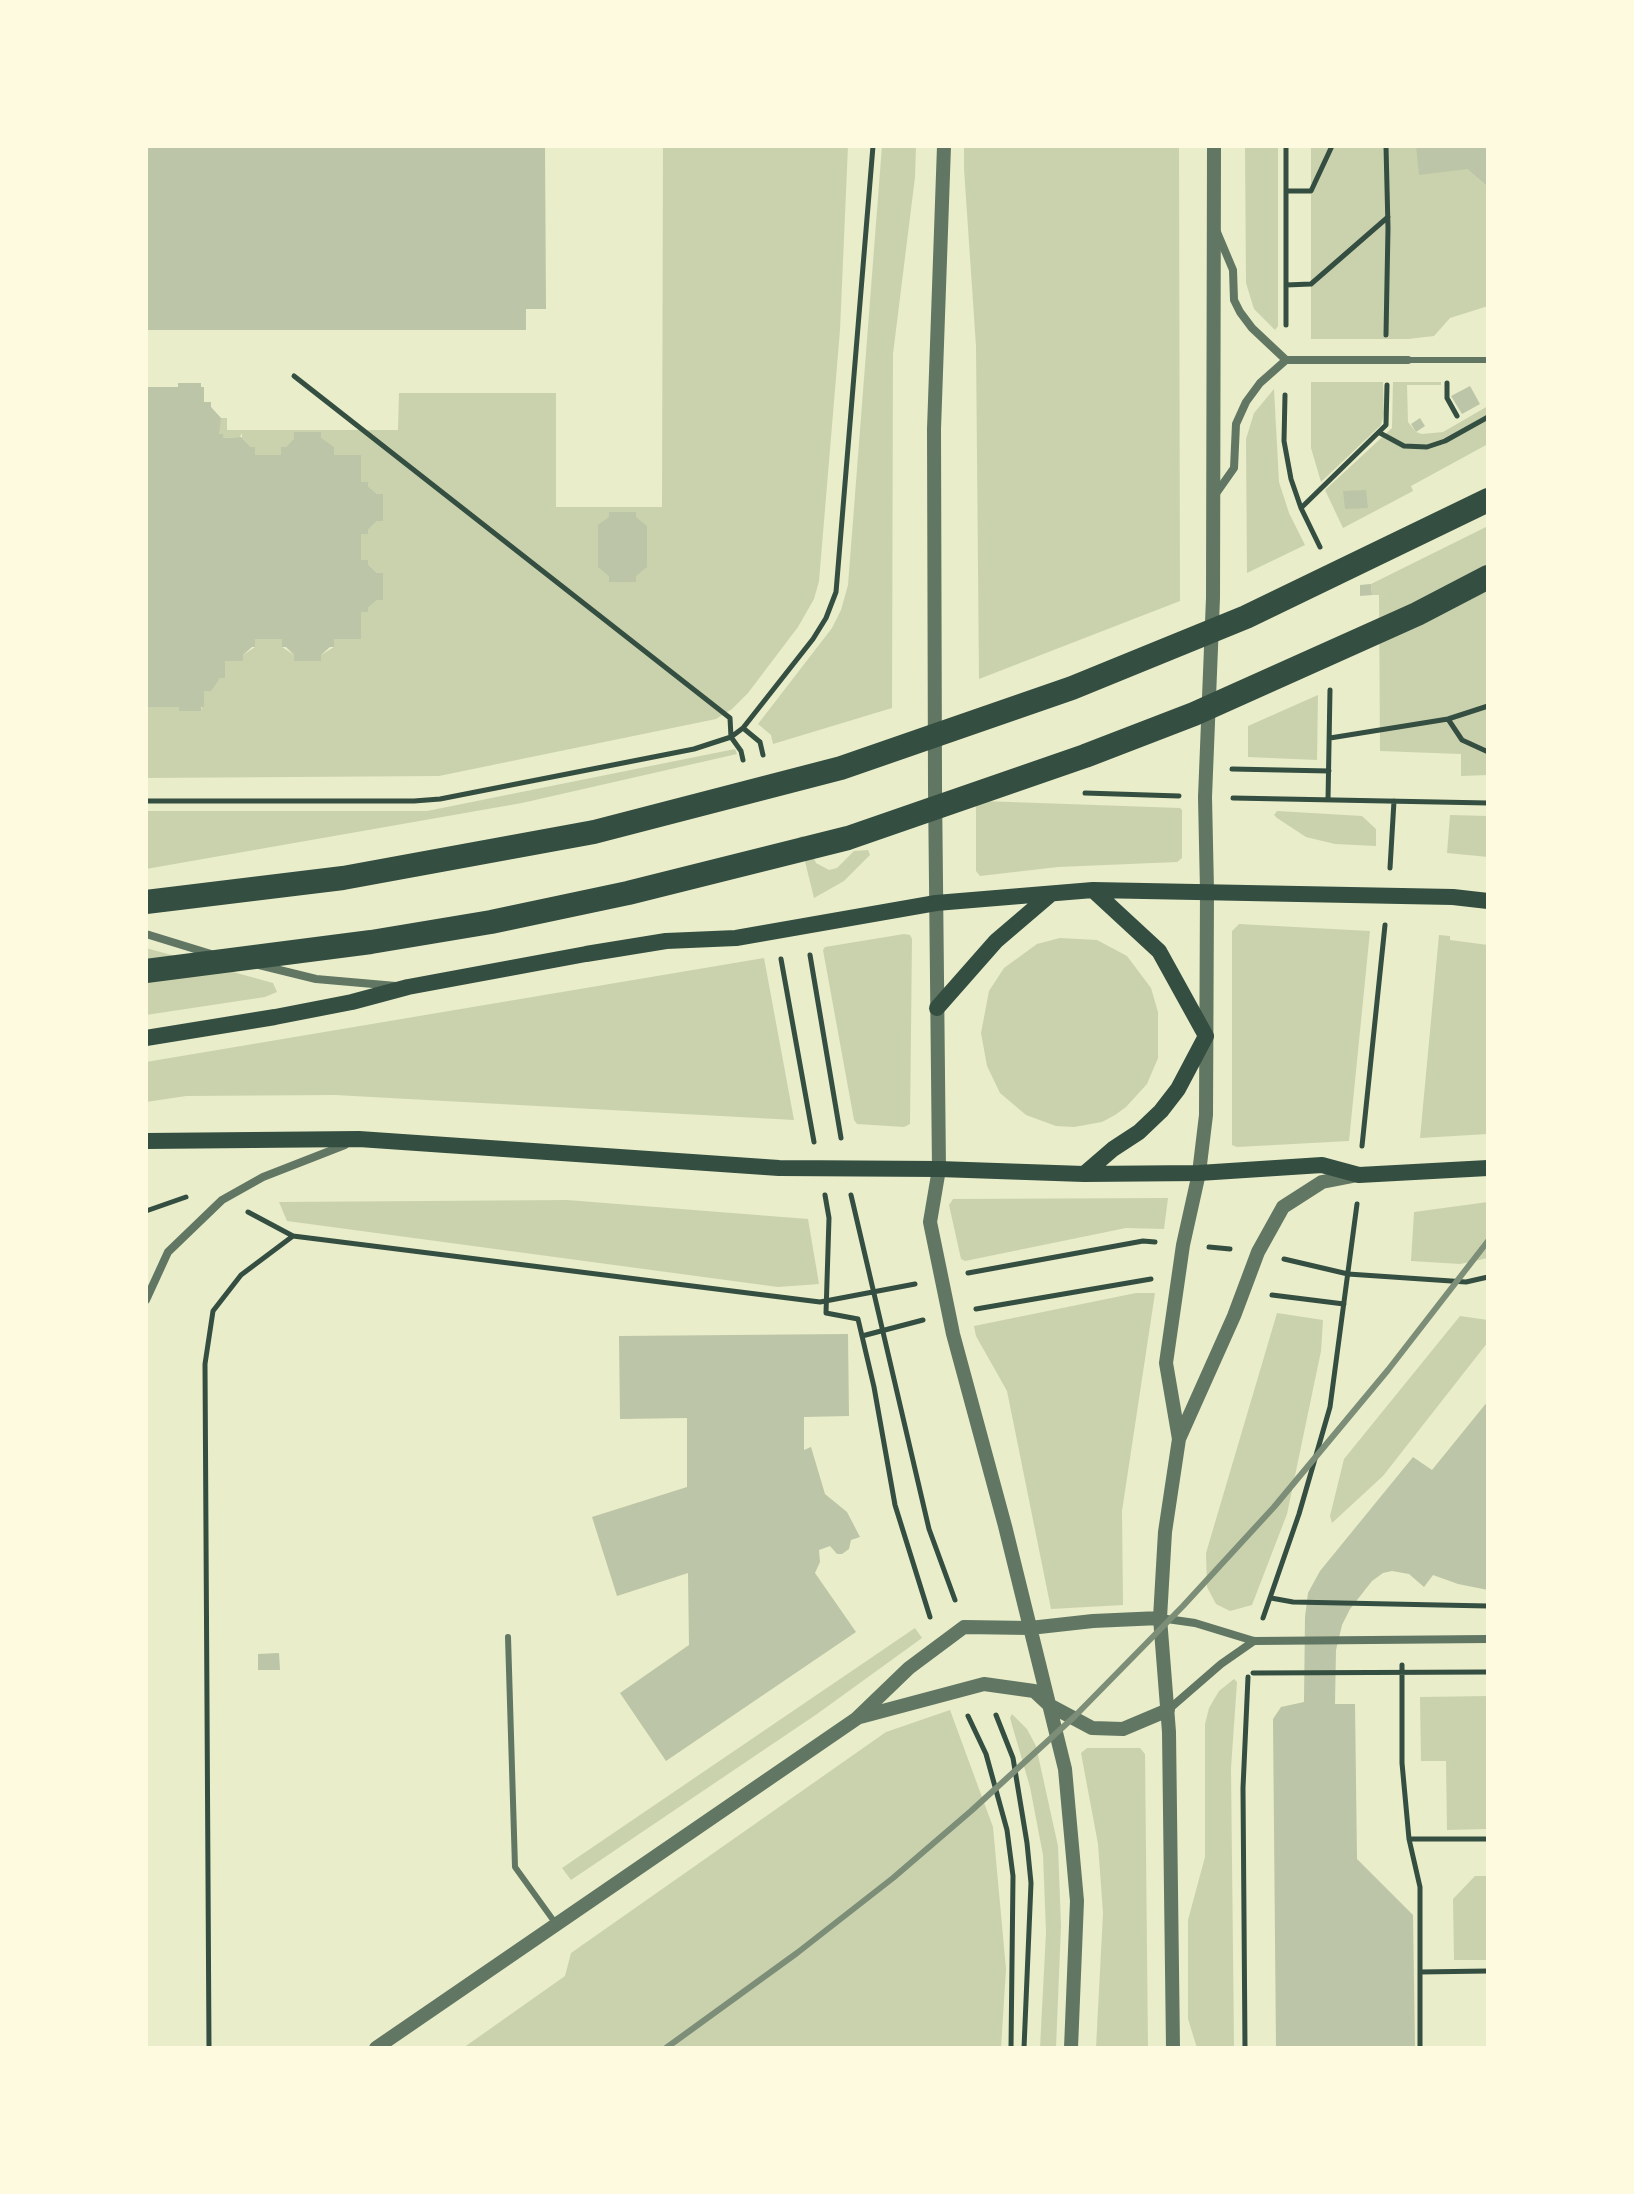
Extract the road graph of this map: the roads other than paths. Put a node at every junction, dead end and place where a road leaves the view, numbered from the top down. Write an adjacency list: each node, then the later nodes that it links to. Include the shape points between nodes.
1 (944, 146): 15 (street, via 934,429)
2 (1214, 146): 3 (street)
3 (1215, 226): 4 (street, via 1233,270 1240,312); 7 (street)
4 (1286, 360): 5 (street); 7 (street, via 1246,402 1236,424 1234,468)
5 (1408, 360): 6 (lane)
6 (1488, 360)
7 (1214, 496): 11 (street)
8 (1488, 500): 14 (highway, via 1246,617 1072,688 841,768 594,832 343,878)
9 (1488, 577): 17 (highway, via 1194,714 848,838 491,922)
10 (1093, 890): 11 (main road); 12 (main road); 20 (main road, via 1159,951)
11 (1207, 890): 13 (main road); 20 (street)
12 (1052, 893): 15 (main road); 19 (main road, via 996,941)
13 (1488, 901)
14 (146, 902)
15 (936, 903): 18 (main road, via 736,938 666,941); 19 (street)
16 (146, 934): 18 (street, via 316,979)
17 (146, 971)
18 (408, 987): 21 (main road, via 352,1002)
19 (937, 1008): 25 (street)
20 (1206, 1036): 26 (street, via 1206,1115); 27 (main road, via 1161,1111)
21 (146, 1038)
22 (359, 1139): 23 (main road); 25 (main road, via 779,1168); 29 (street, via 263,1177 222,1200 168,1252)
23 (146, 1141)
24 (1488, 1168): 28 (main road)
25 (939, 1169): 27 (main road); 32 (street, via 930,1222 941,1278)
26 (1199, 1173): 27 (main road); 28 (main road, via 1322,1165); 30 (street, via 1166,1363)
27 (1084, 1174)
28 (1359, 1175): 30 (street, via 1322,1182 1283,1207 1258,1252)
29 (146, 1300)
30 (1179, 1439): 31 (street, via 1165,1532)
31 (1160, 1618): 32 (street); 35 (street); 37 (street)
32 (1030, 1628): 36 (street); 38 (street, via 964,1627 909,1668)
33 (508, 1637): 39 (lane, via 515,1867)
34 (1488, 1639): 35 (street)
35 (1254, 1641): 37 (street)
36 (1049, 1705): 37 (street, via 1092,1728 1123,1729); 38 (street, via 1034,1691 984,1684); 41 (street, via 1065,1769 1077,1901)
37 (1168, 1710): 42 (street)
38 (856, 1719): 39 (street)
39 (556, 1924): 40 (street)
40 (376, 2048)
41 (1071, 2048)
42 (1173, 2048)

